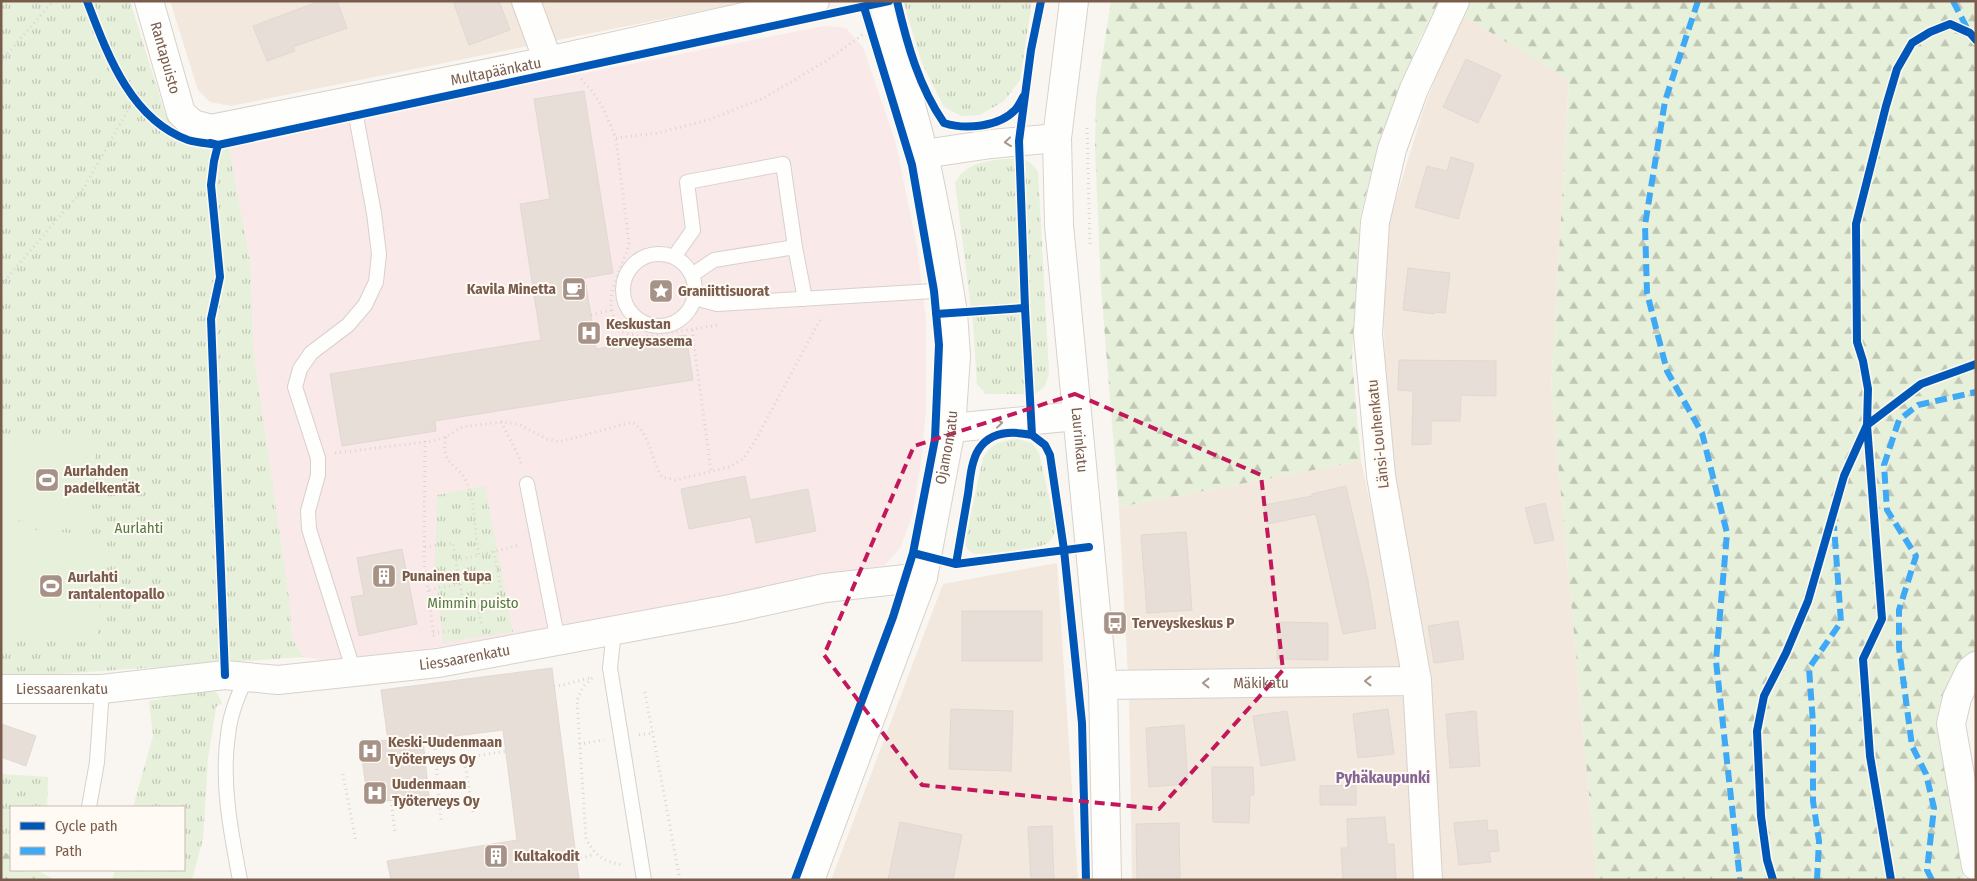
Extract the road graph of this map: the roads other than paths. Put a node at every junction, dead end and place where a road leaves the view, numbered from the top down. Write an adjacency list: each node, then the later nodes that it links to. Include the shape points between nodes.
1 (149, 1): 9 (street, Rantapuisto)
2 (526, 1): 7 (street)
3 (815, 1): 7 (street, Multapäänkatu)
4 (1074, 1): 10 (street, Laurinkatu)
5 (1455, 1): 27 (street, Länsi-Louhenkatu, via 1414,89 1392,150 1374,232 1368,334 1379,457)
6 (883, 2): 11 (street, Ojamonkatu)
7 (548, 61): 8 (street, Multapäänkatu)
8 (352, 100): 9 (street, Multapäänkatu, via 212,129 193,124); 25 (lane, via 374,212 379,254 376,282 365,305 348,325 311,353 300,369 295,386 318,458 318,475 308,511 309,529)
9 (181, 113)
10 (1057, 138): 11 (street, one-way to 11); 18 (street, Laurinkatu, via 1059,225)
11 (924, 154): 15 (street, Ojamonkatu)
12 (795, 246): 13 (lane, via 783,164 687,182 693,230); 14 (lane, via 714,260); 17 (lane)
13 (674, 257): 14 (lane); 16 (lane, via 651,254 640,258 631,267 622,288 629,311 648,325 671,324 690,310)
14 (692, 275): 16 (lane)
15 (948, 288): 17 (lane, via 934,292); 19 (street, Ojamonkatu, via 956,356)
16 (694, 298): 17 (lane, via 717,304)
17 (805, 299)
18 (1077, 416): 19 (street, one-way to 18); 28 (street, Laurinkatu)
19 (951, 428): 21 (street, Ojamonkatu)
20 (527, 484): 23 (lane)
21 (923, 577): 22 (street, Liessaarenkatu, via 825,588); 35 (street, Ojamonkatu)
22 (614, 630): 23 (street, Liessaarenkatu); 33 (lane, via 610,668)
23 (558, 641): 25 (street, Liessaarenkatu, via 438,663)
24 (1976, 666): 32 (street, via 1970,671 1957,698 1951,724)
25 (354, 672): 26 (street, Liessaarenkatu, via 278,680)
26 (246, 677): 30 (street, Liessaarenkatu, via 225,675); 34 (lane, via 227,736 226,784)
27 (1417, 681): 28 (street, Mäkikatu, one-way to 28); 37 (street, Länsi-Louhenkatu)
28 (1103, 685): 36 (street, Laurinkatu)
29 (1, 689): 30 (street, Liessaarenkatu)
30 (102, 689): 31 (lane, via 97,762)
31 (89, 806)
32 (1976, 866)
33 (643, 874)
34 (240, 880)
35 (810, 880)
36 (1107, 880)
37 (1428, 880)

